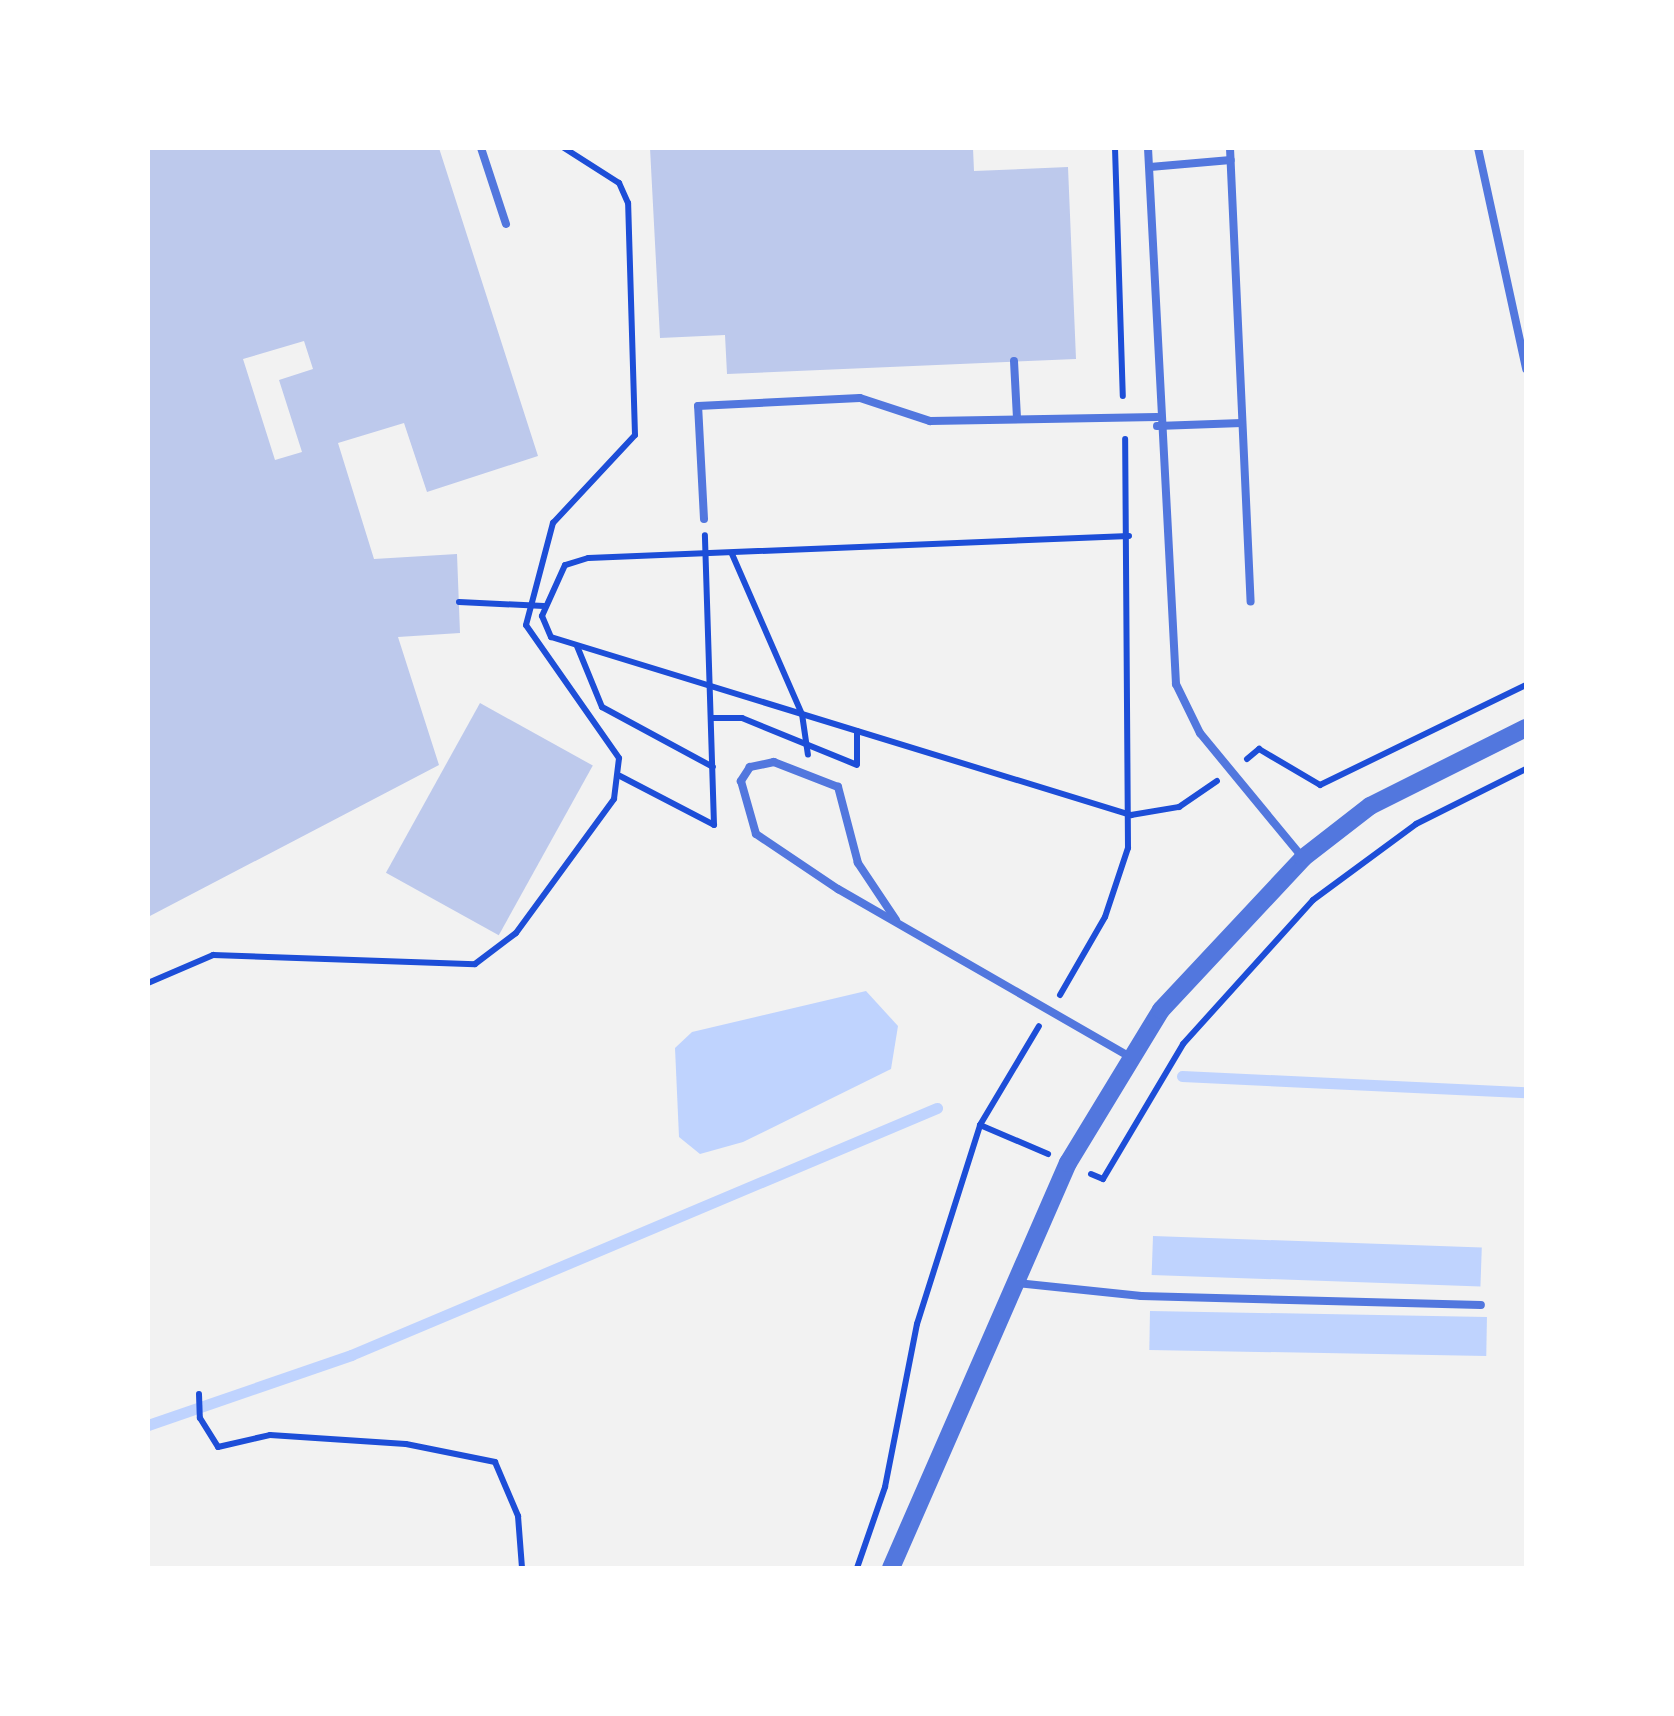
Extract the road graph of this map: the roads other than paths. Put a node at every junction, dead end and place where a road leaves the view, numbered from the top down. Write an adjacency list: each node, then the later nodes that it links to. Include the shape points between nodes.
1 (482, 148): 7 (lane)
2 (1148, 148): 6 (lane)
3 (1230, 148): 5 (lane)
4 (1478, 148): 9 (lane)
5 (1231, 160): 6 (lane); 12 (lane)
6 (1150, 167): 11 (lane)
7 (506, 224)
8 (1014, 361): 10 (lane)
9 (1526, 368)
10 (1016, 418): 11 (lane, via 1124,414); 13 (lane, via 930,422 860,398 698,406)
11 (1157, 422): 12 (lane); 16 (lane, via 1176,684 1230,769)
12 (1242, 423): 14 (lane)
13 (704, 519)
14 (1251, 602)
15 (1526, 728): 16 (street, via 1385,798)
16 (1302, 858): 18 (street, via 1217,942)
17 (896, 920): 17 (lane, via 756,834 741,781 750,766 774,762 838,787 858,863); 18 (lane)
18 (1127, 1055): 19 (street)
19 (1013, 1282): 20 (lane, via 1141,1296); 21 (street)
20 (1482, 1305)
21 (891, 1568)

